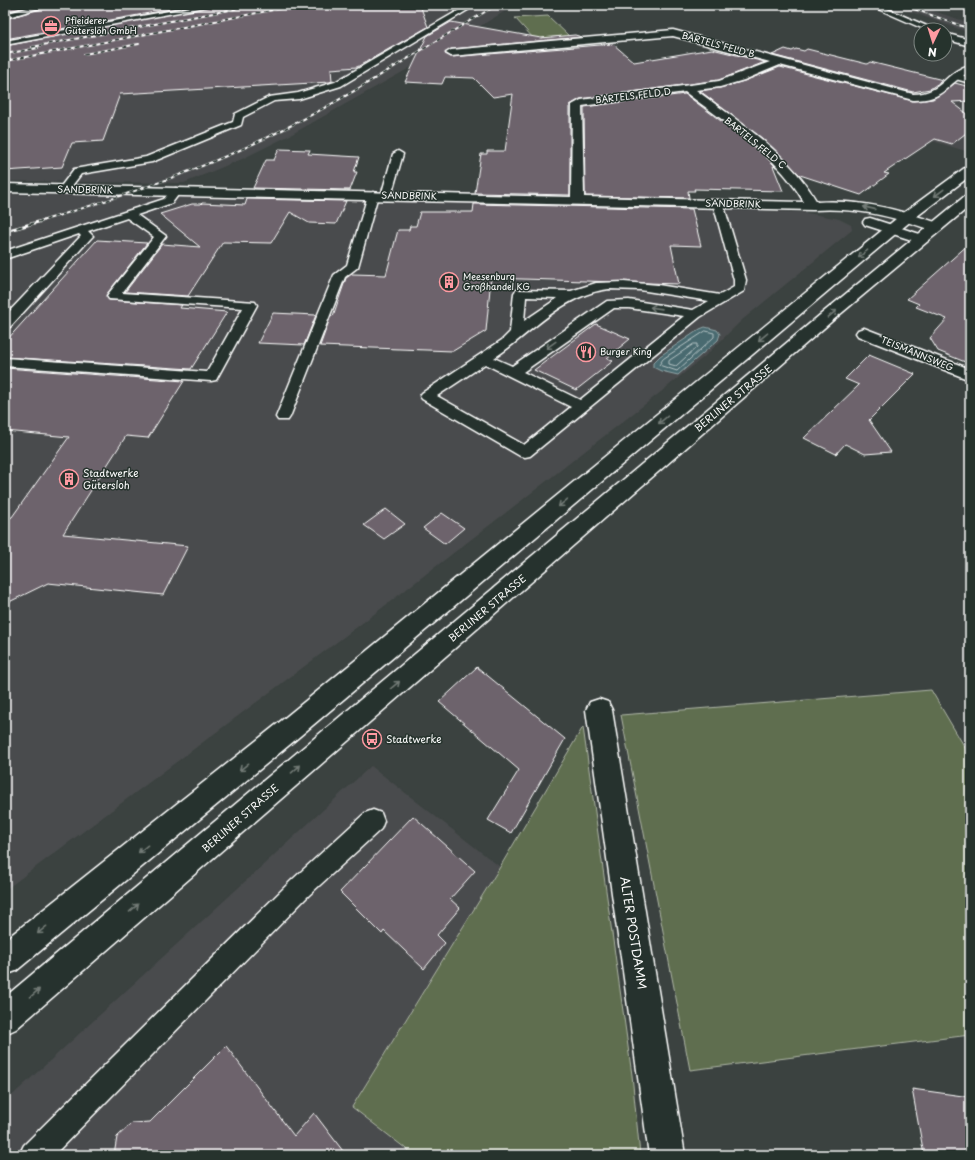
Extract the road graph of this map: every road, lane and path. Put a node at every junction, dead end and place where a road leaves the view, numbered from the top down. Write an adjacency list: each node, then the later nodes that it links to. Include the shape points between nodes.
1 (46, 5): 5 (lane)
2 (213, 5): 8 (lane)
3 (473, 5): 19 (lane, via 338,84 299,96 272,99 238,116 238,123 148,160 78,171)
4 (872, 5): 6 (lane)
5 (5, 16)
6 (913, 22)
7 (953, 38): 9 (street)
8 (5, 43)
9 (970, 43)
10 (452, 53): 11 (street, BARTELS FELD B, via 673,33)
11 (780, 61): 13 (street, BARTELS FELD B, via 922,98 930,97); 15 (street, BARTELS FELD D, via 740,78)
12 (970, 68): 13 (street, BARTELS FELD B)
13 (955, 76): 14 (lane)
14 (970, 80)
15 (688, 89): 23 (street, BARTELS FELD D, via 577,105); 25 (street, BARTELS FELD C, via 781,162)
16 (398, 154): 21 (lane)
17 (970, 170): 27 (street, one-way to 27)
18 (5, 188): 19 (street, SANDBRINK)
19 (64, 189): 20 (street, SANDBRINK)
20 (176, 191): 21 (street, SANDBRINK); 26 (lane, via 168,201)
21 (380, 195): 23 (street, SANDBRINK); 45 (lane, via 352,267 340,276)
22 (970, 199): 28 (street, BERLINER STRASSE)
23 (578, 200): 24 (street, SANDBRINK)
24 (718, 203): 25 (street, SANDBRINK); 33 (lane, via 740,280 740,288)
25 (814, 206): 27 (street, SANDBRINK); 27 (street, SANDBRINK, one-way to 25, via 859,206)
26 (130, 215): 29 (lane); 41 (lane, via 160,236 113,296 251,305 211,377)
27 (900, 223): 28 (street, SANDBRINK); 30 (street, SANDBRINK); 48 (street, one-way to 48, via 285,733)
28 (936, 227): 30 (street, BERLINER STRASSE)
29 (82, 230): 31 (lane); 37 (lane, via 87,236)
30 (921, 239): 49 (street, BERLINER STRASSE, one-way to 30)
31 (5, 255)
32 (573, 295): 33 (lane, via 596,287 613,286); 38 (lane); 38 (lane, via 520,293)
33 (720, 299): 34 (lane)
34 (708, 305): 35 (lane); 36 (lane, via 631,294 609,294 584,303)
35 (695, 314): 36 (lane, one-way to 36, via 619,304 603,308); 44 (lane)
36 (583, 322): 42 (lane, one-way to 42)
37 (5, 324)
38 (516, 332): 40 (lane, via 507,343)
39 (864, 333): 43 (street, TEISMANNSWEG)
40 (484, 358): 42 (lane); 44 (lane, via 427,396 525,452)
41 (5, 362)
42 (514, 372): 44 (lane)
43 (970, 375)
44 (582, 406)
45 (283, 417)
46 (599, 710): 51 (street, ALTER POSTDAMM)
47 (373, 821): 50 (lane, via 300,888)
48 (5, 960)
49 (5, 1018)
50 (34, 1155)
51 (667, 1155)

